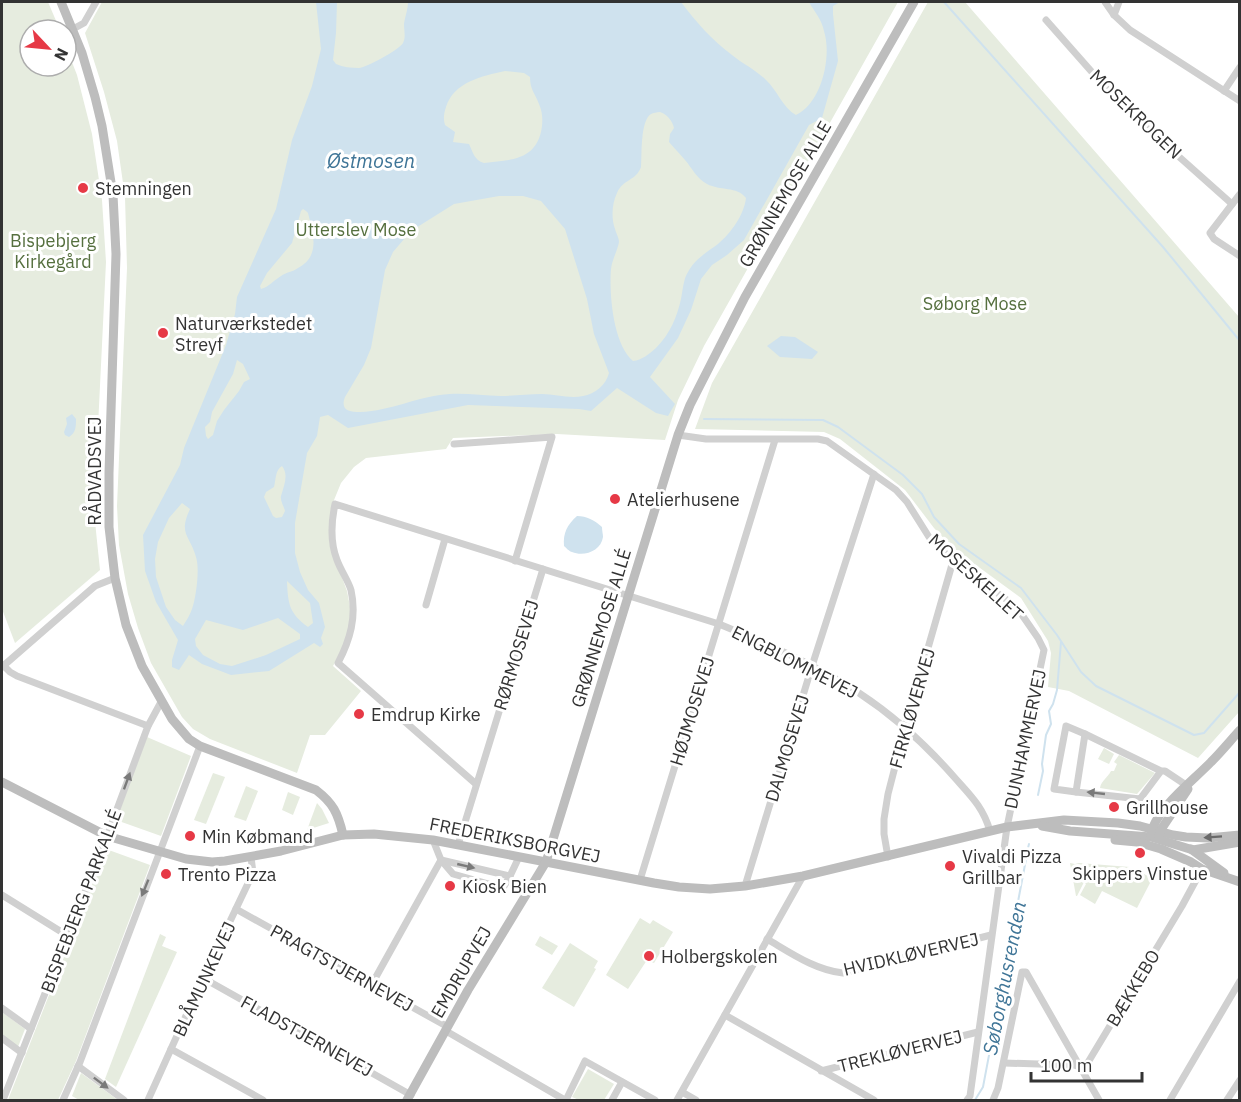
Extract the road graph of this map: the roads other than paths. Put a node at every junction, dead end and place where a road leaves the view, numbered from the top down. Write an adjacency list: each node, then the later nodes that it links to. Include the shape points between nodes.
1 (61, 2): 7 (street, RÅDVADSVEJ)
2 (96, 2): 9 (street)
3 (914, 2): 17 (street, GRØNNEMOSE ALLE, via 745,297)
4 (1106, 2): 6 (street)
5 (1119, 2): 6 (street)
6 (1114, 15): 12 (street, via 1130,30)
7 (68, 18)
8 (1046, 20): 15 (street, MOSEKROGEN, via 1121,105)
9 (78, 26)
10 (78, 42): 26 (street, RÅDVADSVEJ, via 95,97 113,195 116,254 109,527)
11 (1239, 67): 12 (street)
12 (1224, 91): 13 (street)
13 (1239, 101)
14 (1239, 194): 15 (street)
15 (1232, 204): 16 (street, via 1210,233)
16 (1239, 256)
17 (690, 405): 18 (street, GRØNNEMOSE ALLÉ)
18 (678, 435): 19 (street, MOSESKELLET); 27 (street, GRØNNEMOSE ALLÉ)
19 (775, 440): 21 (street, MOSESKELLET, via 827,441); 29 (street, HØJMOSEVEJ)
20 (454, 444): 23 (street, via 552,437)
21 (874, 474): 24 (street, MOSESKELLET, via 907,502 929,537); 32 (street, DALMOSEVEJ)
22 (445, 539): 23 (street, ENGBLOMMEVEJ); 28 (street); 42 (street, ENGBLOMMEVEJ, via 335,504 333,542 336,559 350,588 354,617 338,663)
23 (515, 561): 25 (street, ENGBLOMMEVEJ)
24 (953, 561): 30 (street, MOSESKELLET, via 1020,612); 35 (street, FIRKLØVERVEJ)
25 (543, 569): 27 (street, ENGBLOMMEVEJ); 42 (street, RØRMOSEVEJ)
26 (115, 578): 31 (street, via 95,586); 33 (street, RÅDVADSVEJ, via 126,625)
27 (628, 596): 29 (street, ENGBLOMMEVEJ); 63 (street, GRØNNEMOSE ALLÉ)
28 (426, 605)
29 (719, 624): 32 (street, ENGBLOMMEVEJ); 69 (street, HØJMOSEVEJ)
30 (1044, 650): 46 (street, DUNHAMMERVEJ)
31 (2, 666): 34 (street, via 17,676)
32 (812, 666): 35 (street, ENGBLOMMEVEJ, via 859,693); 71 (street, DALMOSEVEJ)
33 (161, 702): 34 (street, BISPEBJERG PARKALLÉ); 38 (street, RÅDVADSVEJ, via 180,730)
34 (148, 726): 52 (street, BISPEBJERG PARKALLÉ, one-way to 34)
35 (905, 728): 47 (street, ENGBLOMMEVEJ, via 979,806); 60 (street, FIRKLØVERVEJ, via 884,814)
36 (1239, 730): 40 (street)
37 (1085, 734): 39 (street); 44 (street); 44 (street, via 1066,726 1054,789)
38 (200, 746): 50 (street, RÅDVADSVEJ, via 315,790 334,807); 58 (street)
39 (1161, 771): 43 (street); 44 (street, one-way to 44, via 1140,799)
40 (1198, 775): 43 (street); 49 (street)
41 (2, 782): 52 (street, FREDERIKSBORGVEJ)
42 (477, 784): 56 (street, RØRMOSEVEJ)
43 (1186, 785): 49 (street, via 1157,819)
44 (1076, 792)
45 (1034, 825): 46 (street, FREDERIKSBORGVEJ); 48 (street, FREDERIKSBORGVEJ); 49 (street, FREDERIKSBORGVEJ, via 1064,820 1118,823)
46 (1007, 827): 47 (street, FREDERIKSBORGVEJ); 74 (street, DUNHAMMERVEJ)
47 (990, 831): 60 (street, FREDERIKSBORGVEJ)
48 (1079, 832): 49 (street, FREDERIKSBORGVEJ); 64 (street, FREDERIKSBORGVEJ, via 1137,842)
49 (1155, 834): 53 (street, FREDERIKSBORGVEJ)
50 (343, 835): 54 (street, FREDERIKSBORGVEJ); 59 (street, FREDERIKSBORGVEJ)
51 (1239, 835): 53 (street, FREDERIKSBORGVEJ, one-way to 53)
52 (107, 836): 58 (street, FREDERIKSBORGVEJ); 75 (street, BISPEBJERG PARKALLÉ)
53 (1172, 839): 57 (street, FREDERIKSBORGVEJ); 64 (street)
54 (433, 840): 56 (street, FREDERIKSBORGVEJ); 62 (street)
55 (1239, 842): 57 (street)
56 (458, 845): 61 (street, FREDERIKSBORGVEJ)
57 (1193, 850): 65 (street)
58 (160, 851): 59 (street, FREDERIKSBORGVEJ, via 212,862); 89 (street, one-way to 89)
59 (251, 856): 73 (street, BLÅMUNKEVEJ, via 253,873)
60 (888, 856): 68 (street, FREDERIKSBORGVEJ)
61 (519, 857): 63 (street, FREDERIKSBORGVEJ); 67 (street)
62 (441, 860): 67 (street, one-way to 67); 67 (street, via 453,874 503,888); 79 (street)
63 (546, 862): 69 (street, FREDERIKSBORGVEJ); 83 (street, EMDRUPVEJ)
64 (1191, 862): 66 (street)
65 (1215, 867): 66 (street); 70 (street)
66 (1202, 869): 70 (street); 90 (street, BÆKKEBO, via 1087,1064)
67 (510, 876)
68 (803, 876): 71 (street, FREDERIKSBORGVEJ); 76 (street)
69 (640, 880): 71 (street, FREDERIKSBORGVEJ, via 710,889)
70 (1238, 882)
71 (745, 886)
72 (2, 895): 75 (street)
73 (237, 909): 77 (street, BLÅMUNKEVEJ); 79 (street, PRAGTSTJERNEVEJ)
74 (991, 935): 76 (street, HVIDKLØVERVEJ, via 843,973 816,967); 84 (street, DUNHAMMERVEJ)
75 (68, 936): 82 (street, BISPEBJERG PARKALLÉ)
76 (767, 939): 81 (street)
77 (204, 978): 86 (street, BLÅMUNKEVEJ); 95 (street, FLADSTJERNEVEJ)
78 (1239, 981): 110 (street)
79 (372, 984): 83 (street, PRAGTSTJERNEVEJ)
80 (2, 1008): 82 (street)
81 (724, 1015): 91 (street); 94 (street)
82 (31, 1029): 87 (street, BISPEBJERG PARKALLÉ)
83 (447, 1029): 95 (street, EMDRUPVEJ); 96 (street, PRAGTSTJERNEVEJ)
84 (978, 1032): 91 (street, TREKLØVERVEJ); 107 (street, DUNHAMMERVEJ)
85 (2, 1038): 87 (street)
86 (171, 1049): 100 (street, BLÅMUNKEVEJ); 101 (street)
87 (22, 1053): 97 (street, BISPEBJERG PARKALLÉ)
88 (1004, 1063): 90 (street); 90 (street, via 1022,972 1026,972); 108 (street)
89 (78, 1066): 98 (street); 99 (street, one-way to 99)
90 (1080, 1066): 109 (street)
91 (821, 1071): 106 (street)
92 (1239, 1080): 111 (street)
93 (622, 1082): 96 (street, via 585,1061); 102 (street); 103 (street)
94 (682, 1092): 104 (street); 105 (street)
95 (409, 1098)
96 (565, 1100)
97 (3, 1101)
98 (63, 1101)
99 (124, 1101)
100 (148, 1101)
101 (263, 1101)
102 (612, 1101)
103 (655, 1101)
104 (677, 1101)
105 (696, 1101)
106 (874, 1101)
107 (967, 1101)
108 (993, 1101)
109 (1099, 1101)
110 (1170, 1101)
111 (1227, 1101)

